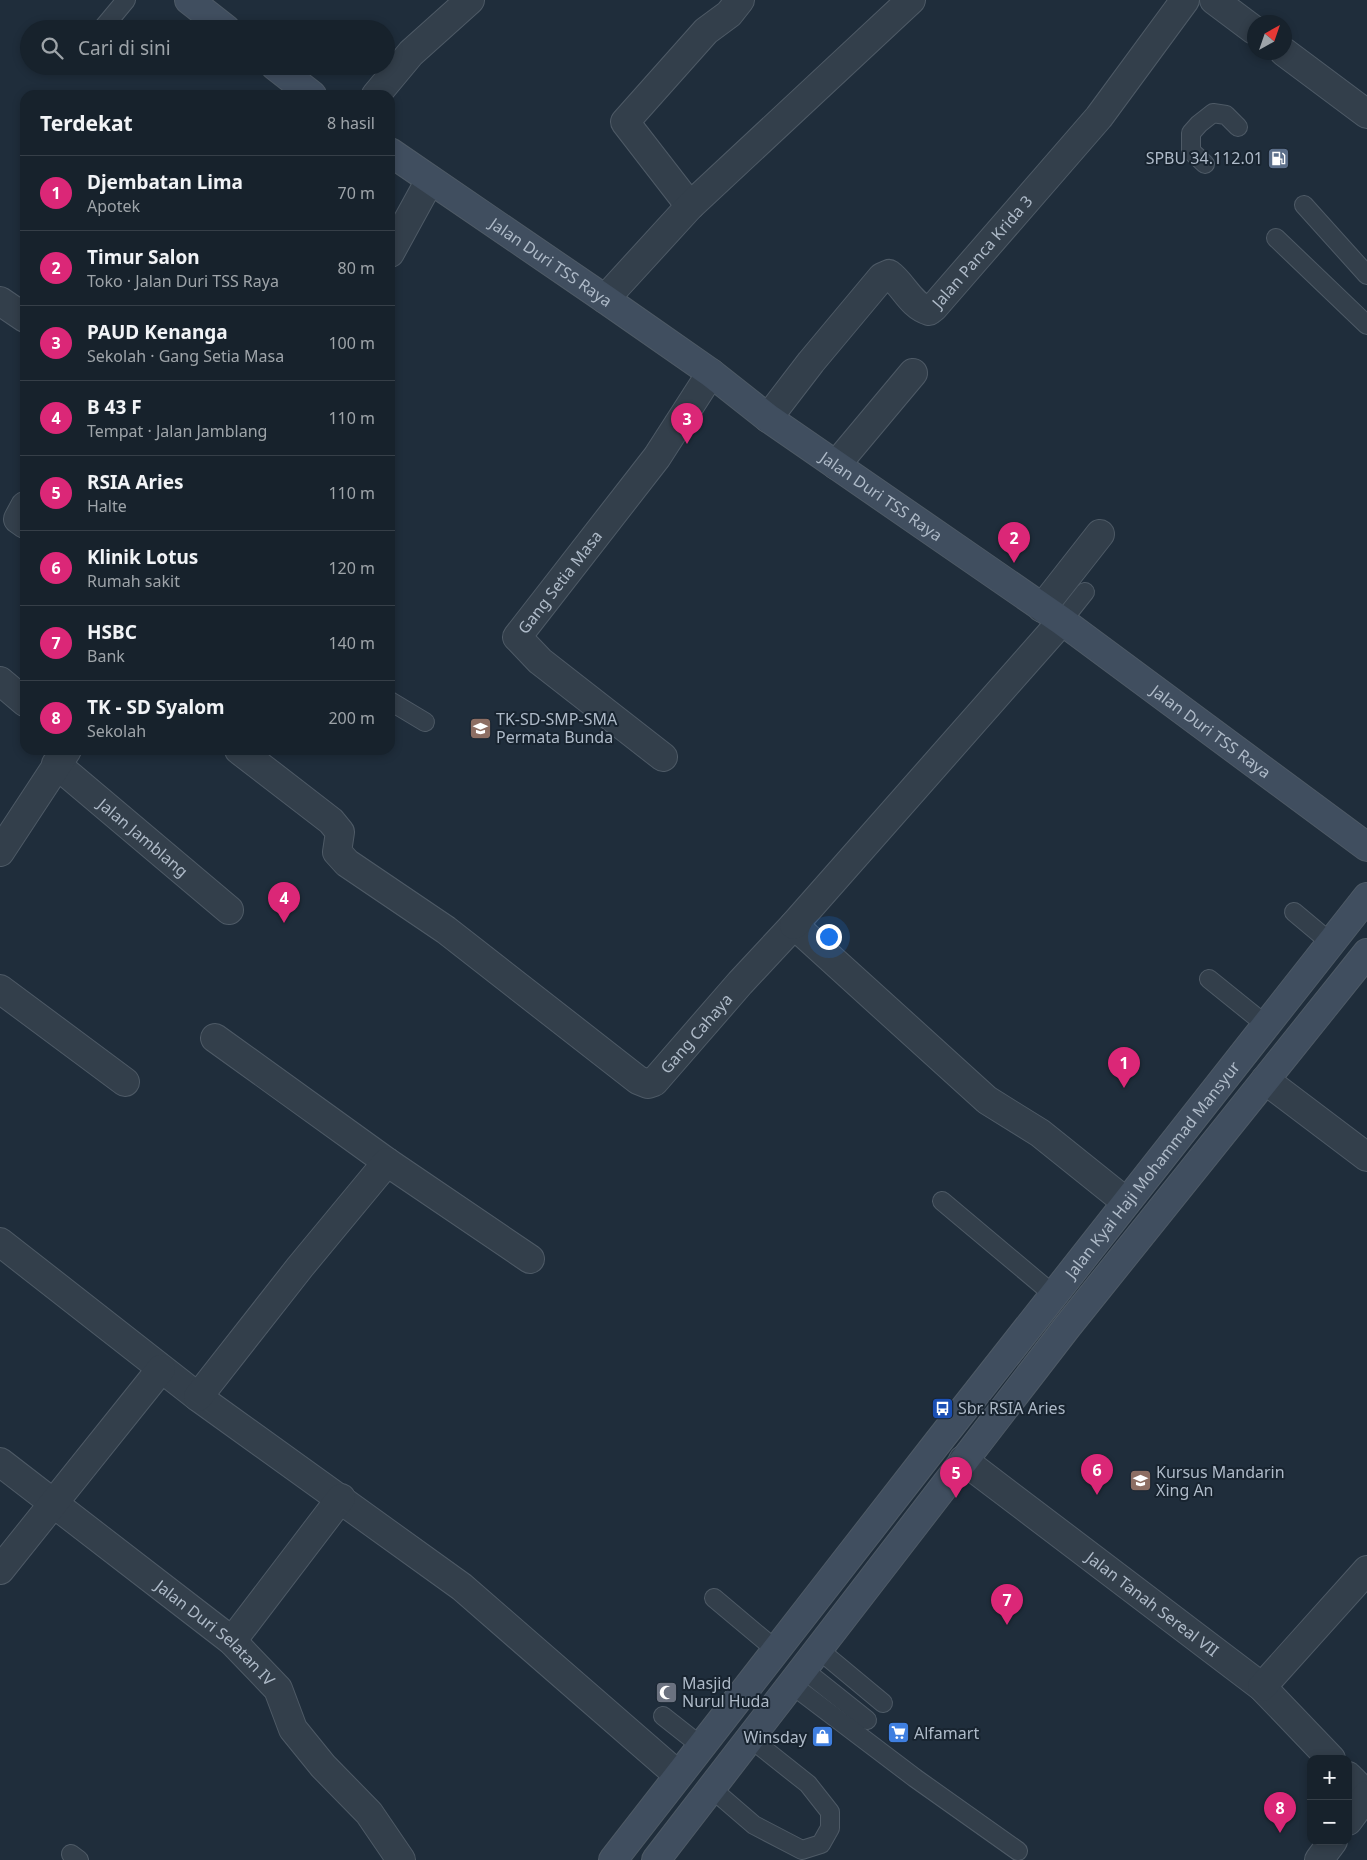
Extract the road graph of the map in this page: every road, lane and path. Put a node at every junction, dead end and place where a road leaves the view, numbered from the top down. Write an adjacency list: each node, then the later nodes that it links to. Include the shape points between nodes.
1 (126, 0): 8 (lane)
2 (189, 0): 9 (main road)
3 (470, 0): 12 (street)
4 (740, 0): 23 (street, via 729,14 706,31 624,122)
5 (911, 0): 23 (street)
6 (1186, 0): 33 (street, Jalan Panca Krida 3, via 1099,117 934,307 929,311 919,307 894,278 889,274 882,277)
7 (1214, 0): 10 (street)
8 (109, 20)
9 (215, 20)
10 (1247, 25)
11 (1292, 58): 17 (street)
12 (395, 73)
13 (286, 75): 15 (main road)
14 (393, 75): 16 (street)
15 (306, 90)
16 (380, 90)
17 (1367, 114)
18 (1238, 127): 20 (lane, via 1226,115 1213,113 1199,124 1191,133 1191,151)
19 (395, 156): 21 (main road, Jalan Duri TSS Raya)
20 (1205, 164)
21 (430, 180): 25 (street); 27 (main road, Jalan Duri TSS Raya)
22 (1304, 205): 26 (lane)
23 (690, 206): 27 (street)
24 (1276, 238): 30 (lane)
25 (395, 244)
26 (1367, 275)
27 (605, 299): 31 (main road, Jalan Duri TSS Raya)
28 (0, 301): 29 (street)
29 (20, 315)
30 (1367, 325)
31 (711, 373): 33 (main road, Jalan Duri TSS Raya); 44 (street, Gang Setia Masa, via 657,458 517,637 540,661)
32 (913, 373): 34 (street)
33 (768, 418): 34 (main road, Jalan Duri TSS Raya)
34 (836, 465): 37 (main road, Jalan Duri TSS Raya)
35 (1100, 534): 37 (street)
36 (1086, 592): 37 (lane)
37 (1052, 614): 45 (main road, Jalan Duri TSS Raya); 50 (street)
38 (0, 681): 39 (street)
39 (20, 698)
40 (395, 704): 41 (lane)
41 (425, 722)
42 (245, 755): 50 (street, Gang Cahaya, via 331,821 340,832 337,852 347,863 446,930 638,1080 648,1084 654,1082)
43 (61, 757): 46 (street); 48 (street, Jalan Jamblang)
44 (662, 757)
45 (1367, 847)
46 (0, 852)
47 (1367, 897): 51 (main road, Jalan Kyai Haji Mohammad Mansyur)
48 (230, 910)
49 (1294, 912): 51 (lane)
50 (794, 925): 62 (street, via 987,1100 1040,1133)
51 (1331, 943): 55 (main road, Jalan Kyai Haji Mohammad Mansyur)
52 (1367, 952): 57 (main road, Jalan Kyai Haji Mohammad Mansyur)
53 (1209, 979): 55 (lane)
54 (0, 989): 58 (street)
55 (1266, 1025): 62 (main road, Jalan Kyai Haji Mohammad Mansyur)
56 (215, 1038): 60 (street)
57 (1264, 1080): 59 (street); 69 (main road, Jalan Kyai Haji Mohammad Mansyur)
58 (125, 1082)
59 (1367, 1157)
60 (387, 1162): 64 (street); 67 (street)
61 (942, 1201): 65 (lane)
62 (1126, 1202): 65 (main road, Jalan Kyai Haji Mohammad Mansyur)
63 (0, 1242): 66 (street)
64 (530, 1259)
65 (1054, 1294): 68 (main road, Jalan Kyai Haji Mohammad Mansyur)
66 (161, 1370): 67 (street); 72 (street)
67 (198, 1397): 71 (street)
68 (938, 1442): 69 (main road); 77 (main road, Jalan Kyai Haji Mohammad Mansyur)
69 (963, 1460): 78 (main road, Jalan Kyai Haji Mohammad Mansyur); 79 (street, Jalan Tanah Sereal VII)
70 (0, 1462): 72 (street, Jalan Duri Selatan IV)
71 (341, 1498): 76 (street); 86 (street, via 462,1587)
72 (54, 1504): 73 (street); 76 (street, Jalan Duri Selatan IV)
73 (0, 1570)
74 (1367, 1570): 79 (street)
75 (714, 1598): 77 (lane)
76 (232, 1641): 93 (street, Jalan Duri Selatan IV, via 278,1689 293,1728 323,1766 370,1813)
77 (776, 1650): 84 (main road, Jalan Kyai Haji Mohammad Mansyur)
78 (804, 1667): 80 (lane); 82 (lane); 83 (main road, Jalan Kyai Haji Mohammad Mansyur); 92 (lane, via 858,1733)
79 (1262, 1687): 85 (street, Jalan Tanah Sereal VII)
80 (883, 1702)
81 (663, 1716): 84 (lane)
82 (867, 1720)
83 (750, 1738): 88 (main road, Jalan Kyai Haji Mohammad Mansyur); 88 (lane, via 808,1784 830,1812 830,1828 821,1844 802,1850 754,1825)
84 (701, 1746): 86 (main road, Jalan Kyai Haji Mohammad Mansyur)
85 (1327, 1755)
86 (678, 1775): 94 (main road, Jalan Kyai Haji Mohammad Mansyur)
87 (1352, 1780): 89 (street)
88 (711, 1788): 95 (main road, Jalan Kyai Haji Mohammad Mansyur)
89 (1367, 1795): 90 (street)
90 (1352, 1815)
91 (1330, 1845): 96 (street)
92 (1018, 1851)
93 (401, 1860)
94 (613, 1860)
95 (656, 1860)
96 (1319, 1860)

